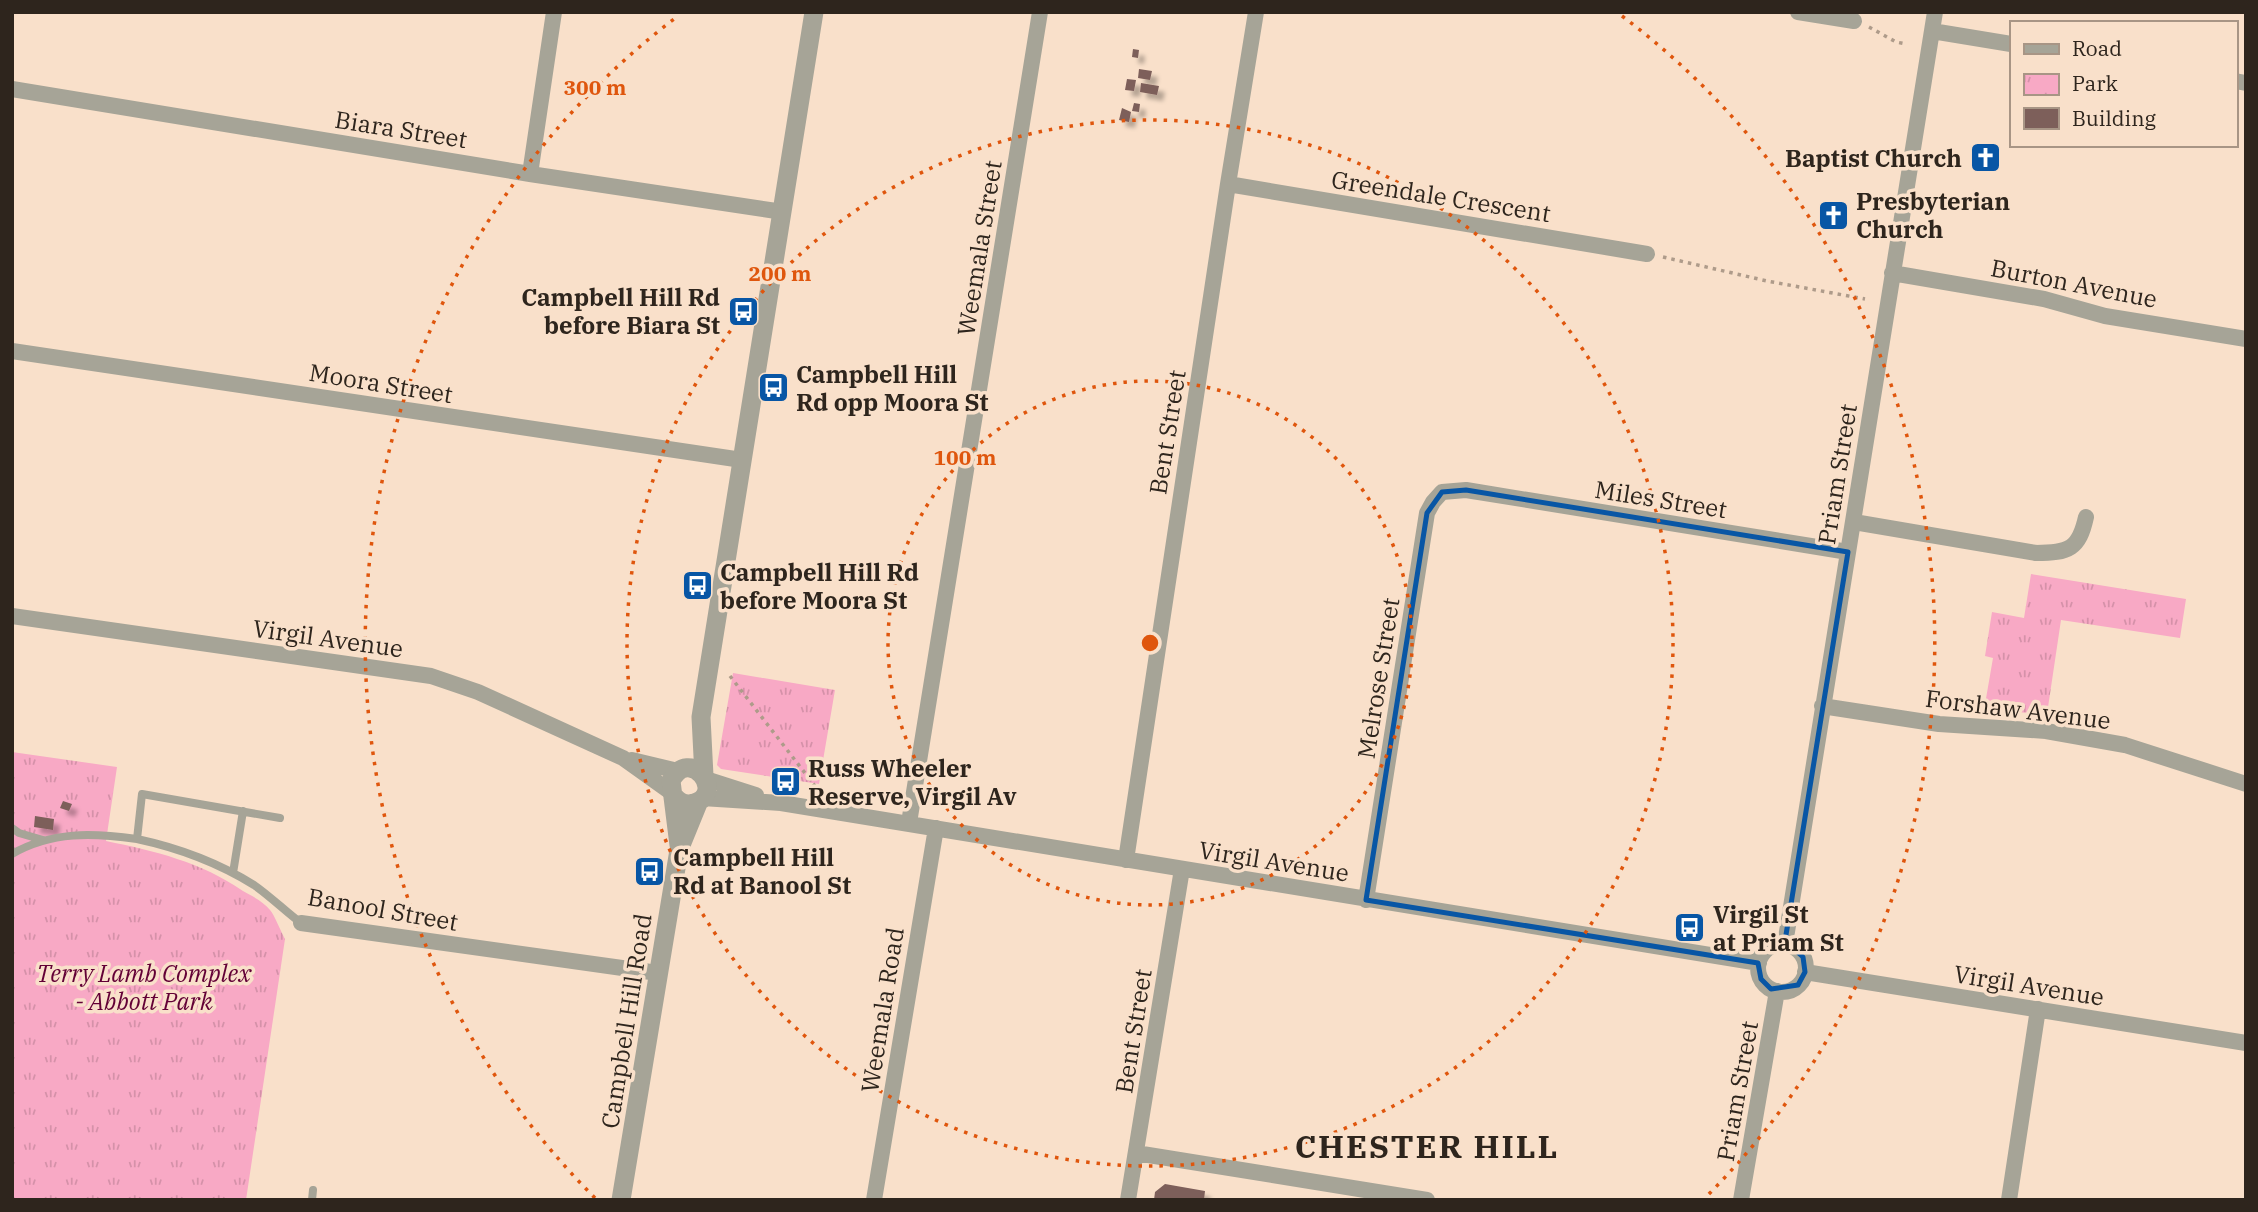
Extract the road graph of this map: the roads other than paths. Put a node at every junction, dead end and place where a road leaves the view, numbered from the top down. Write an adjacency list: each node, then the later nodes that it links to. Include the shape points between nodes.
1 (554, 12): 11 (street)
2 (814, 12): 13 (street, Campbell Hill Road)
3 (1040, 12): 33 (street, Weemala Street)
4 (1256, 12): 12 (street, Bent Street)
5 (1798, 12): 7 (street)
6 (1935, 12): 8 (street, Priam Street)
7 (1854, 21)
8 (1932, 31): 9 (street); 15 (street, Priam Street)
9 (2010, 44)
10 (12, 89): 11 (street, Biara Street)
11 (530, 174): 13 (street, Biara Street)
12 (1228, 184): 14 (street, Greendale Crescent); 40 (street, Bent Street)
13 (783, 212): 18 (street, Campbell Hill Road)
14 (1647, 254)
15 (1892, 273): 16 (street, Burton Avenue); 21 (street, Priam Street)
16 (2246, 339)
17 (12, 351): 18 (street, Moora Street)
18 (742, 460): 25 (street, Campbell Hill Road)
19 (1466, 490): 22 (street, Miles Street); 43 (street, Melrose Street, via 1442,492 1427,513)
20 (2086, 517): 21 (street, via 2079,541 2063,551 2048,553)
21 (1854, 523): 22 (street, Priam Street)
22 (1848, 552): 24 (street, Priam Street)
23 (12, 616): 26 (street, Virgil Avenue, via 432,677 478,692)
24 (1822, 706): 28 (street, Forshaw Avenue, via 1939,724 2029,729 2099,740 2145,750); 45 (street, Priam Street)
25 (701, 716): 27 (street, Campbell Hill Road); 29 (street, Campbell Hill Road)
26 (623, 758): 27 (street, Virgil Avenue); 30 (street, Virgil Avenue)
27 (680, 770): 29 (street, via 694,769); 30 (street, via 671,781)
28 (2246, 784)
29 (703, 788): 30 (street, via 688,804); 33 (street, Virgil Avenue); 38 (street, Campbell Hill Road)
30 (673, 794): 38 (street, Campbell Hill Road)
31 (243, 811): 32 (lane); 36 (lane, via 142,794); 42 (lane)
32 (280, 818)
33 (909, 823): 35 (street, Virgil Avenue)
34 (12, 828): 37 (lane)
35 (936, 828): 40 (street, Virgil Avenue); 56 (street, Weemala Road)
36 (137, 839): 37 (lane, Banool Street, via 100,834); 42 (lane, Banool Street, via 189,853)
37 (43, 840): 39 (lane)
38 (679, 850): 48 (street, Campbell Hill Road)
39 (12, 854)
40 (1126, 860): 41 (street, Virgil Avenue)
41 (1182, 869): 43 (street, Virgil Avenue); 52 (street, Bent Street)
42 (233, 873): 44 (lane, Banool Street)
43 (1366, 900): 46 (street, Virgil Avenue)
44 (301, 923): 48 (street, Banool Street)
45 (1785, 944): 46 (street, via 1770,947); 47 (street, via 1799,951)
46 (1759, 963): 49 (street, via 1761,979)
47 (1805, 972): 49 (street, via 1798,985); 50 (street, Virgil Avenue)
48 (658, 973): 55 (street, Campbell Hill Road)
49 (1777, 991): 59 (street, Priam Street)
50 (2038, 1009): 51 (street, Virgil Avenue); 60 (street)
51 (2246, 1043)
52 (1136, 1153): 57 (street, Bent Street); 58 (street)
53 (313, 1190): 54 (lane)
54 (312, 1200)
55 (621, 1200)
56 (874, 1200)
57 (1128, 1200)
58 (1427, 1200)
59 (1741, 1200)
60 (2009, 1200)

